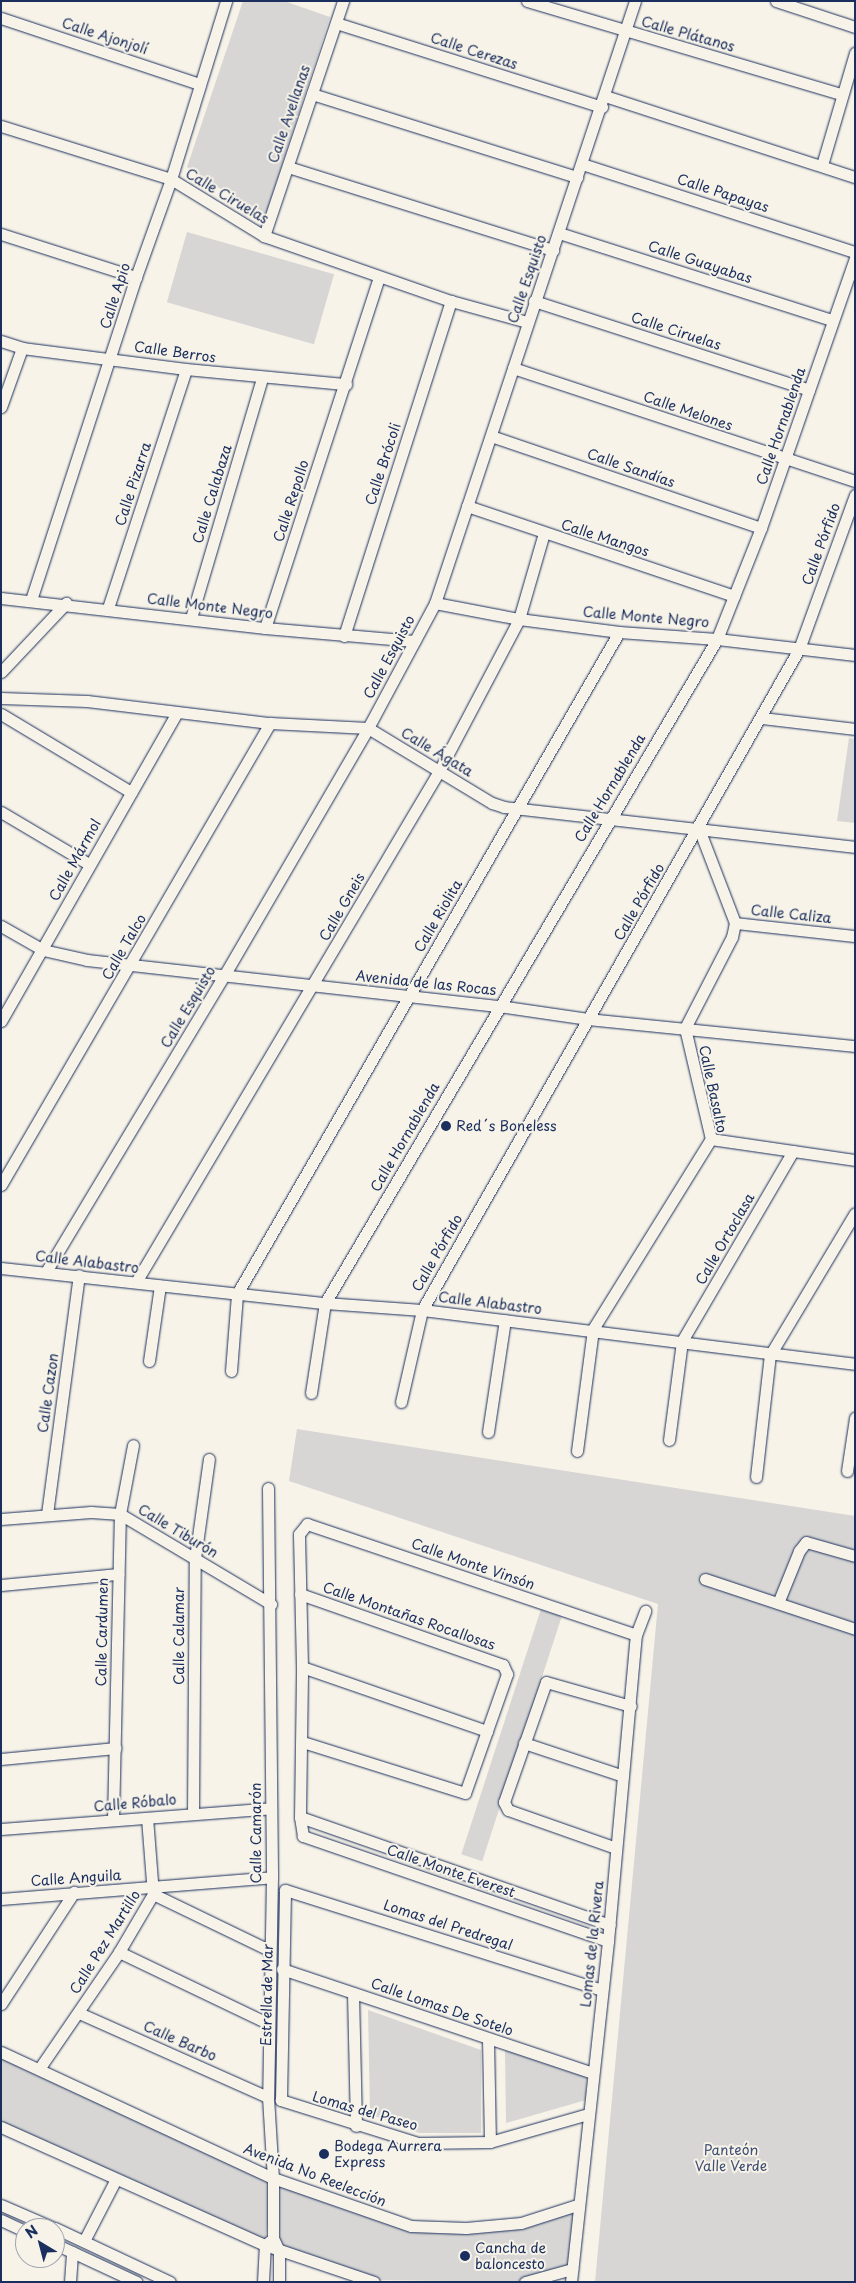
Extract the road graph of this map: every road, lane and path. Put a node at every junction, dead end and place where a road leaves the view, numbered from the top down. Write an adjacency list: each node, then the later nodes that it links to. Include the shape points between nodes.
1 (226, 1): 11 (street, Calle Apio)
2 (344, 1): 7 (street, Calle Avellanas)
3 (527, 1): 9 (street, Calle Plátanos)
4 (635, 1): 9 (street, Calle Esquisto)
5 (776, 1): 8 (street)
6 (1, 18): 11 (street, Calle Ajonjolí)
7 (336, 22): 12 (street, Calle Avellanas); 15 (street, Calle Cerezas)
8 (855, 26)
9 (626, 31): 13 (street, Calle Plátanos); 14 (street, Calle Esquisto)
10 (855, 53): 13 (street)
11 (199, 84): 22 (street, Calle Apio)
12 (312, 94): 19 (street, Calle Avellanas); 21 (street)
13 (841, 94): 18 (street)
14 (605, 96): 15 (street, Calle Esquisto); 18 (street)
15 (602, 107): 17 (street, Calle Esquisto)
16 (1, 126): 22 (street, Calle Ciruelas)
17 (582, 164): 21 (street, Calle Esquisto); 27 (street, Calle Papayas)
18 (822, 165): 20 (street)
19 (288, 167): 25 (street, Calle Avellanas); 26 (street)
20 (855, 177)
21 (577, 178): 23 (street, Calle Esquisto)
22 (171, 180): 25 (street, Calle Ciruelas); 29 (street, Calle Apio)
23 (559, 233): 26 (street, Calle Esquisto); 33 (street, Calle Guayabas)
24 (1, 234): 29 (street)
25 (264, 236): 30 (street, Calle Ciruelas)
26 (553, 250): 32 (street, Calle Esquisto)
27 (855, 252)
28 (855, 258): 33 (street, Calle Hornablenda)
29 (136, 276): 37 (street, Calle Apio)
30 (379, 278): 31 (street, Calle Ciruelas); 41 (street)
31 (450, 301): 34 (street, Calle Ciruelas); 61 (street, Calle Brócoli)
32 (534, 301): 34 (street, Calle Esquisto); 42 (street, Calle Ciruelas)
33 (832, 320): 42 (street, Calle Hornablenda)
34 (527, 322): 38 (street, Calle Esquisto)
35 (1, 341): 36 (street, Calle Berros)
36 (22, 348): 37 (street, Calle Berros); 43 (street)
37 (111, 358): 39 (street, Calle Berros); 53 (street, Calle Apio)
38 (513, 368): 44 (street, Calle Esquisto); 45 (street, Calle Melones)
39 (186, 369): 40 (street, Calle Berros); 56 (street, Calle Pizarra)
40 (262, 378): 41 (street, Calle Berros); 57 (street, Calle Calabaza)
41 (346, 384): 59 (street, Calle Repollo)
42 (809, 390): 45 (street, Calle Hornablenda)
43 (1, 407)
44 (491, 436): 48 (street, Calle Esquisto); 49 (street, Calle Sandías)
45 (786, 460): 46 (street, Calle Melones); 49 (street, Calle Hornablenda)
46 (855, 481)
47 (855, 495): 64 (street, Calle Pórfido)
48 (467, 506): 50 (street, Calle Mangos); 55 (street, Calle Esquisto)
49 (761, 528): 51 (street, Calle Hornablenda)
50 (544, 533): 51 (street, Calle Mangos); 58 (street, Calle Gneis)
51 (734, 596): 62 (street, Calle Hornablenda)
52 (1, 598): 53 (street, Calle Monte Negro)
53 (31, 600): 54 (street, Calle Monte Negro)
54 (66, 603): 56 (street, Calle Monte Negro); 66 (street)
55 (435, 603): 58 (street, Calle Monte Negro); 63 (street, Calle Esquisto)
56 (108, 608): 57 (street, Calle Monte Negro)
57 (190, 618): 59 (street, Calle Monte Negro)
58 (520, 619): 60 (street, Calle Monte Negro); 74 (street, Calle Gneis)
59 (265, 628): 61 (street, Calle Monte Negro)
60 (619, 632): 62 (street, Calle Monte Negro); 76 (street, Calle Riolita)
61 (344, 636): 63 (street, Calle Monte Negro)
62 (717, 639): 64 (street, Calle Monte Negro); 78 (street, Calle Hornablenda)
63 (414, 641): 72 (street, Calle Esquisto)
64 (799, 649): 65 (street, Calle Monte Negro); 70 (street, Calle Pórfido)
65 (855, 655)
66 (1, 672)
67 (1, 698): 69 (street, Calle Ágata, via 87,702)
68 (1, 714): 75 (street)
69 (176, 714): 71 (street, Calle Ágata); 75 (street, Calle Mármol)
70 (762, 718): 73 (street); 79 (street, Calle Pórfido)
71 (270, 723): 72 (street, Calle Ágata); 86 (street, Calle Talco)
72 (368, 728): 74 (street, Calle Ágata); 87 (street, Calle Esquisto)
73 (855, 729)
74 (439, 771): 76 (street, Calle Ágata, via 492,803); 88 (street, Calle Gneis)
75 (131, 792): 81 (street, Calle Mármol)
76 (518, 809): 78 (street, Calle Ágata); 89 (street, Calle Riolita)
77 (1, 812): 81 (street)
78 (610, 817): 79 (street, Calle Ágata); 90 (street, Calle Hornablenda)
79 (699, 829): 80 (street, Calle Ágata); 82 (street, Calle Caliza); 91 (street, Calle Pórfido)
80 (855, 847)
81 (89, 864): 85 (street, Calle Mármol)
82 (735, 923): 84 (street, Calle Caliza); 93 (street, via 732,937)
83 (1, 926): 85 (street, Avenida de las Rocas)
84 (855, 936)
85 (43, 950): 86 (street, Avenida de las Rocas); 92 (street, Calle Mármol)
86 (130, 966): 87 (street, Avenida de las Rocas); 98 (street, Calle Talco)
87 (225, 974): 88 (street, Avenida de las Rocas); 101 (street, Calle Esquisto)
88 (314, 984): 89 (street, Avenida de las Rocas); 103 (street, Calle Gneis)
89 (409, 996): 90 (street, Avenida de las Rocas); 105 (street, Calle Riolita)
90 (499, 1006): 91 (street, Avenida de las Rocas); 106 (street, Calle Hornablenda)
91 (588, 1019): 93 (street, Avenida de las Rocas); 107 (street, Calle Pórfido)
92 (1, 1021)
93 (684, 1028): 94 (street, Avenida de las Rocas); 95 (street, Calle Basalto)
94 (855, 1046)
95 (711, 1139): 96 (street); 109 (street, Calle Basalto)
96 (793, 1151): 97 (street); 110 (street, Calle Ortoclasa)
97 (855, 1160)
98 (1, 1185)
99 (855, 1213): 111 (street)
100 (1, 1268): 101 (street, Calle Alabastro)
101 (46, 1270): 102 (street, Calle Alabastro)
102 (79, 1275): 103 (street, Calle Alabastro); 126 (street, Calle Cazon)
103 (136, 1282): 104 (street, Calle Alabastro)
104 (160, 1286): 105 (street, Calle Alabastro); 112 (street)
105 (237, 1294): 106 (street, Calle Alabastro); 114 (street)
106 (325, 1303): 107 (street, Calle Alabastro); 115 (street)
107 (422, 1310): 108 (street, Calle Alabastro); 116 (street, Calle Pórfido)
108 (505, 1320): 109 (street, Calle Alabastro); 118 (street)
109 (593, 1329): 110 (street, Calle Alabastro); 121 (street)
110 (682, 1341): 111 (street, Calle Alabastro); 119 (street)
111 (770, 1355): 113 (street, Calle Alabastro); 124 (street)
112 (149, 1361)
113 (855, 1364)
114 (231, 1370)
115 (311, 1393)
116 (401, 1402)
117 (855, 1418): 123 (street)
118 (488, 1432)
119 (669, 1440)
120 (133, 1445): 127 (street, Calle Cardumen)
121 (577, 1451)
122 (209, 1459): 131 (street, Calle Calamar)
123 (848, 1471)
124 (756, 1477)
125 (268, 1488): 137 (street, Calle Camarón)
126 (47, 1514): 127 (street, Calle Tiburón); 128 (street, Calle Tiburón)
127 (120, 1514): 131 (street, Calle Tiburón); 132 (street, Calle Cardumen)
128 (1, 1519)
129 (301, 1528): 135 (street, Calle Monte Everest); 140 (street, Calle Monte Vinsón, via 307,1524)
130 (855, 1556): 136 (street, via 806,1542 799,1551)
131 (195, 1558): 137 (street, Calle Tiburón); 150 (street, Calle Calamar)
132 (118, 1574): 134 (street); 146 (street, Calle Cardumen)
133 (705, 1579): 136 (street)
134 (1, 1585)
135 (300, 1594): 141 (street, Calle Monte Everest); 143 (street, Calle Montañas Rocallosas, via 503,1665 507,1669)
136 (778, 1603): 139 (street)
137 (271, 1604): 149 (street, Calle Camarón)
138 (645, 1611): 140 (street, Lomas de la Rivera)
139 (855, 1629)
140 (636, 1635): 142 (street, Lomas de la Rivera)
141 (302, 1666): 143 (street); 144 (street, Calle Monte Everest)
142 (630, 1706): 145 (street, via 546,1682); 148 (street, Lomas de la Rivera)
143 (487, 1731): 144 (street, via 465,1793)
144 (302, 1742): 151 (street, Calle Monte Everest)
145 (524, 1743): 148 (street); 155 (street, via 504,1806)
146 (115, 1748): 147 (street); 153 (street, Calle Cardumen)
147 (1, 1759)
148 (623, 1776): 155 (street, Lomas de la Rivera)
149 (271, 1808): 150 (street, Calle Róbalo); 156 (street, Calle Camarón)
150 (193, 1813): 152 (street, Calle Róbalo)
151 (300, 1817): 161 (street, Calle Monte Everest); 162 (street, Calle Monte Everest, via 301,1832 306,1838)
152 (147, 1818): 153 (street, Calle Róbalo); 158 (street, Calle Pez Martillo)
153 (113, 1820): 154 (street, Calle Róbalo)
154 (1, 1829)
155 (616, 1848): 161 (street, Lomas de la Rivera)
156 (272, 1877): 158 (street, Calle Anguila); 163 (street, Calle Camarón)
157 (285, 1890): 165 (street, Estrella de Mar); 166 (street, Lomas del Predregal)
158 (153, 1891): 159 (street, Calle Anguila); 163 (street); 164 (street, Calle Pez Martillo)
159 (74, 1892): 160 (street, Calle Anguila); 168 (street)
160 (1, 1899)
161 (610, 1925): 162 (street, Lomas de la Rivera)
162 (608, 1941): 166 (street, Lomas de la Rivera)
163 (269, 1950): 170 (street, Calle Camarón)
164 (119, 1952): 169 (street, Calle Pez Martillo); 170 (street)
165 (282, 1969): 167 (street, Calle Lomas De Sotelo); 176 (street, Estrella de Mar)
166 (602, 1990): 174 (street, Lomas de la Rivera)
167 (353, 1993): 171 (street, Calle Lomas De Sotelo); 178 (street)
168 (1, 2004)
169 (79, 2013): 173 (street, Calle Pez Martillo); 175 (street, Calle Barbo)
170 (267, 2023): 175 (street, Calle Camarón)
171 (488, 2039): 174 (street, Calle Lomas De Sotelo); 180 (street)
172 (1, 2052): 173 (street, Avenida No Reelección)
173 (39, 2069): 181 (street, Avenida No Reelección)
174 (592, 2073): 177 (street, Lomas de la Rivera)
175 (268, 2097): 181 (street, Calle Camarón)
176 (281, 2100): 178 (street, Lomas del Paseo)
177 (588, 2114): 180 (street, Lomas del Paseo); 184 (street, Lomas de la Rivera)
178 (356, 2126): 180 (street, Lomas del Paseo, via 418,2143)
179 (1, 2127): 182 (street)
180 (490, 2142)
181 (273, 2178): 184 (street, Avenida No Reelección, via 411,2226 466,2228 521,2223); 190 (street, Calle Camarón)
182 (115, 2181): 189 (street); 190 (street)
183 (1, 2205): 185 (street)
184 (577, 2205): 194 (street, Lomas de la Rivera)
185 (31, 2218)
186 (1, 2220): 187 (street)
187 (15, 2226)
188 (65, 2233): 189 (street)
189 (84, 2241): 198 (street)
190 (269, 2242): 192 (street); 199 (street, Calle Camarón)
191 (65, 2249): 193 (street)
192 (279, 2250): 195 (street); 200 (street)
193 (72, 2252): 196 (street); 197 (street)
194 (572, 2269): 201 (street); 202 (street, Lomas de la Rivera)
195 (368, 2281)
196 (70, 2282)
197 (137, 2282)
198 (170, 2282)
199 (263, 2282)
200 (279, 2282)
201 (525, 2282)
202 (571, 2282)

